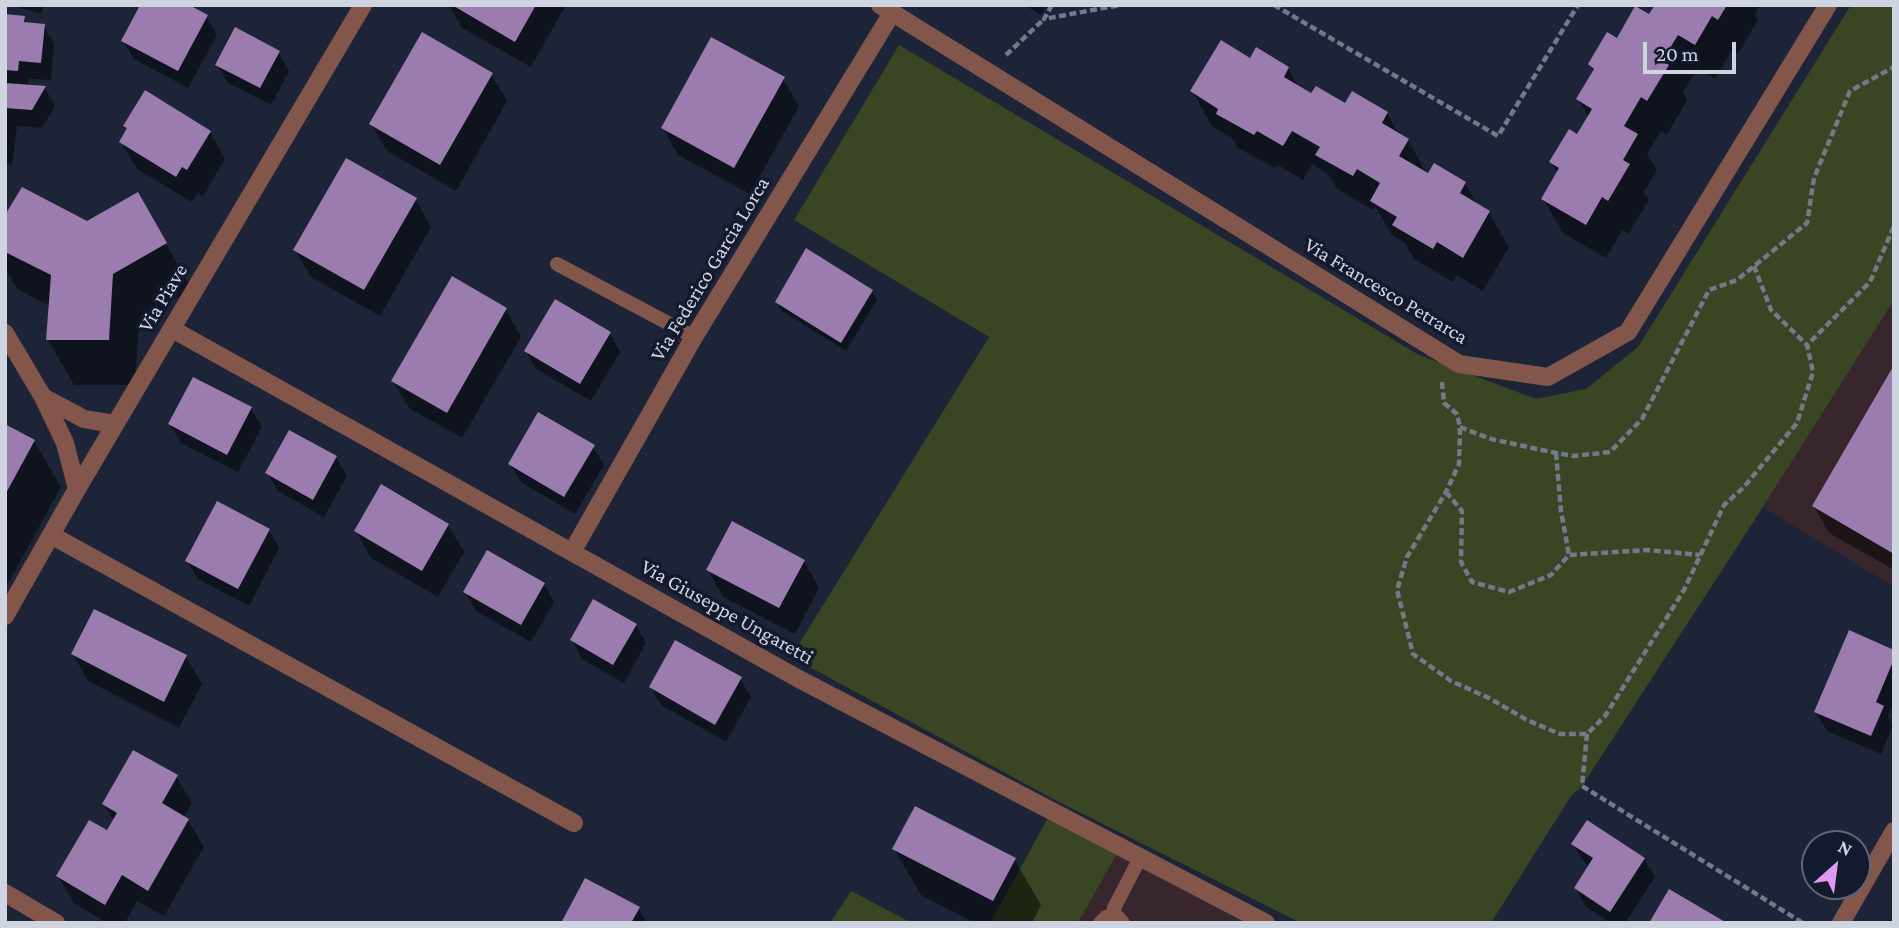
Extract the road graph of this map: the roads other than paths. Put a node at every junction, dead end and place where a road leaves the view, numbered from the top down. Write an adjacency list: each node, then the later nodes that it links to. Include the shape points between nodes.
1 (363, 5): 5 (street, Via Piave)
2 (1828, 5): 3 (street, Via Francesco Petrarca, via 1628,332 1548,377 1459,364)
3 (886, 9): 7 (street, Via Federico Garcia Lorca)
4 (557, 264): 7 (lane)
5 (172, 329): 9 (street, Via Piave); 12 (street, Via Giuseppe Ungaretti)
6 (5, 333): 8 (street)
7 (694, 337): 12 (street, Via Federico Garcia Lorca)
8 (43, 397): 9 (street, via 84,419); 10 (street, via 65,443)
9 (115, 424): 10 (street, Via Piave)
10 (77, 489): 11 (street, Via Piave)
11 (51, 535): 13 (street, Via Piave); 14 (street)
12 (572, 552): 16 (street, Via Giuseppe Ungaretti, via 799,679)
13 (5, 616)
14 (574, 823)
15 (1894, 831): 22 (street)
16 (1141, 856): 18 (lane, via 1114,908); 21 (street, Via Giuseppe Ungaretti)
17 (5, 894): 19 (street)
18 (1119, 919): 20 (lane, via 1106,917)
19 (56, 923)
20 (1100, 923)
21 (1266, 923)
22 (1841, 923)

